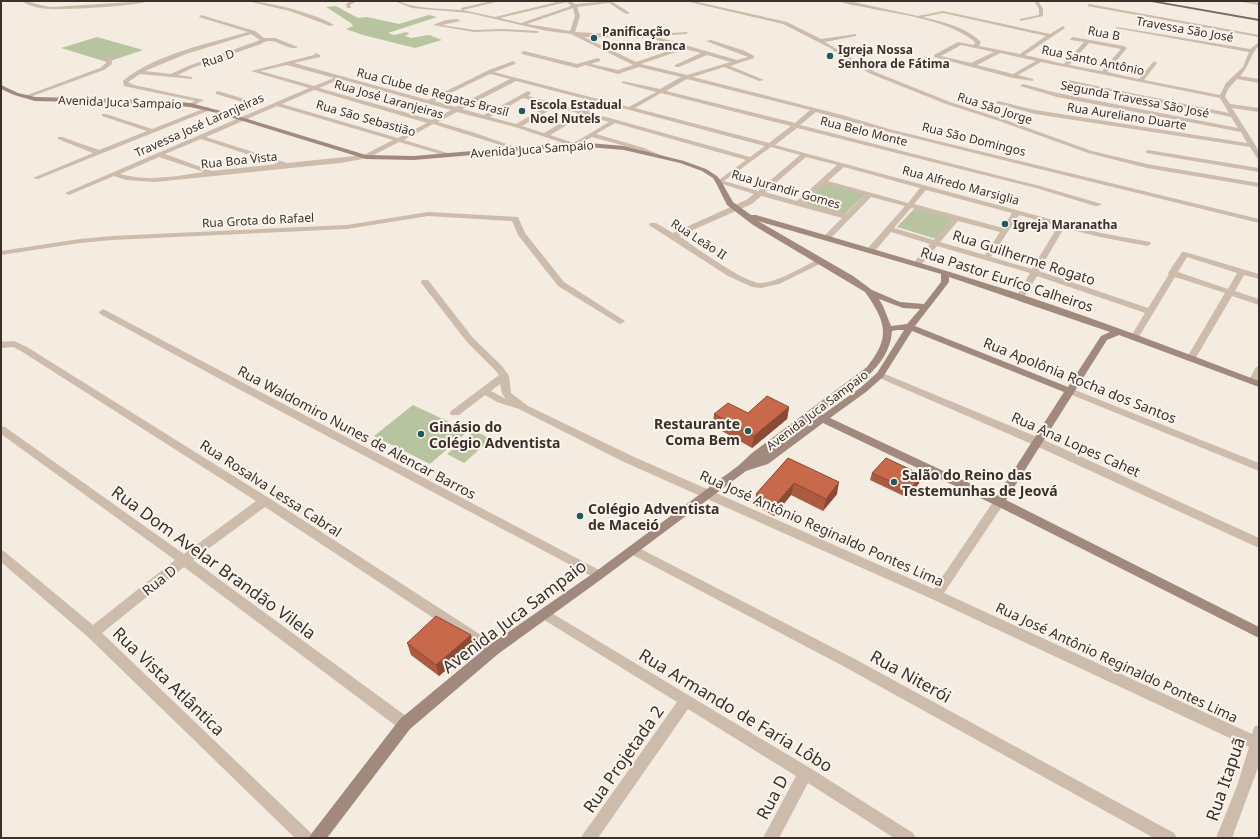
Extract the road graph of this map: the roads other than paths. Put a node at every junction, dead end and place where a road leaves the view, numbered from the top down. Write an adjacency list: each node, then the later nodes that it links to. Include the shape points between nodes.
1 (22, 1): 2 (street, via 46,8)
2 (146, 1)
3 (249, 1): 36 (street, via 291,10)
4 (355, 1): 19 (street, via 348,4)
5 (396, 1): 22 (street)
6 (474, 1): 16 (street)
7 (498, 1): 16 (street)
8 (567, 1): 20 (street); 32 (street)
9 (609, 1): 20 (street); 27 (street)
10 (686, 1): 25 (street, Rua São Jorge)
11 (842, 1): 31 (street)
12 (1036, 1): 35 (street, via 1041,9 1041,16)
13 (1148, 1): 29 (main road)
14 (1155, 1): 29 (main road)
15 (1244, 1): 17 (street)
16 (491, 2): 24 (street)
17 (1259, 4)
18 (1089, 5): 23 (street)
19 (349, 6)
20 (575, 6): 37 (street); 43 (street, via 578,20)
21 (733, 6): 25 (street)
22 (412, 7): 24 (street); 33 (street)
23 (1107, 9): 28 (street); 46 (street)
24 (455, 11): 26 (street)
25 (738, 11): 50 (street, Rua São Jorge, via 785,23)
26 (469, 12): 32 (street); 33 (street)
27 (628, 13)
28 (1103, 13)
29 (1235, 15): 34 (main road)
30 (201, 16): 40 (street)
31 (914, 17): 45 (street, via 944,12); 56 (street, via 961,30 975,38 978,42)
32 (495, 18): 37 (street)
33 (455, 19): 41 (street, via 435,25 474,31)
34 (1259, 19)
35 (1022, 20)
36 (332, 24)
37 (522, 24): 41 (street)
38 (1063, 27): 45 (street)
39 (1117, 28): 57 (street, Travessa São José)
40 (253, 32): 49 (street); 58 (street)
41 (563, 33): 43 (street)
42 (686, 33): 47 (street)
43 (574, 34): 47 (street); 77 (street, Rua São Domingos)
44 (854, 34): 50 (street)
45 (1052, 36): 64 (street)
46 (1259, 36)
47 (650, 37): 55 (street)
48 (1073, 39): 52 (street, Rua B)
49 (263, 40): 54 (street, via 272,39); 67 (street, Rua D)
50 (820, 41): 161 (street, Rua São Jorge, via 873,73 948,104 1090,152 1147,166)
51 (709, 42): 72 (street, via 752,57)
52 (1087, 42): 81 (street); 87 (street, Rua B, via 1124,48)
53 (1258, 45): 57 (street)
54 (295, 47)
55 (685, 47): 61 (street); 77 (street)
56 (976, 47): 59 (street, Rua Santo Antônio); 80 (street, Rua Santo Antônio, via 960,43 936,56)
57 (1251, 51): 90 (street, via 1245,67)
58 (192, 52): 62 (street); 84 (street)
59 (998, 52): 64 (street, Rua Santo Antônio); 80 (street)
60 (524, 53): 76 (street, via 578,66)
61 (706, 53): 71 (street); 72 (street)
62 (199, 54)
63 (316, 56): 75 (street)
64 (1021, 56): 69 (street, Rua Santo Antônio)
65 (108, 57): 109 (street, Avenida Juca Sampaio, via 109,64 102,68)
66 (206, 57): 67 (street)
67 (214, 59): 70 (street); 88 (street, Rua D)
68 (598, 60): 76 (street)
69 (1039, 61): 81 (street, Rua Santo Antônio); 89 (street)
70 (226, 62)
71 (686, 62): 78 (street); 83 (street)
72 (738, 62): 79 (street)
73 (513, 63): 85 (street)
74 (1154, 63): 98 (street)
75 (288, 64): 92 (street, Rua Clube de Regatas Brasil); 104 (street, Rua José Laranjeiras, via 254,72)
76 (586, 64): 77 (street, via 618,72)
77 (637, 64): 93 (street, Rua São Domingos)
78 (677, 66)
79 (726, 66): 83 (street); 96 (street)
80 (972, 66): 89 (street)
81 (1065, 66): 82 (street, Rua Santo Antônio)
82 (1077, 68): 86 (street); 87 (street, Rua Santo Antônio)
83 (708, 71): 93 (street)
84 (138, 72): 88 (street); 110 (street, via 127,80 126,85)
85 (489, 72): 94 (street, Rua Alfredo Marsiglia); 113 (street)
86 (1072, 73)
87 (1103, 74): 98 (street, Rua Santo Antônio)
88 (172, 76): 91 (street)
89 (1014, 76): 97 (street)
90 (1236, 77): 99 (street); 108 (street)
91 (190, 78)
92 (338, 78): 104 (street, Travessa José Laranjeiras); 113 (street, Rua Clube de Regatas Brasil)
93 (684, 78): 106 (street); 122 (street, Rua São Domingos)
94 (515, 79): 101 (street, Rua Alfredo Marsiglia); 121 (street)
95 (1065, 79): 126 (street)
96 (761, 80)
97 (1032, 80)
98 (1140, 81): 108 (street, Rua Santo Antônio)
99 (1259, 81)
100 (624, 82): 106 (street, Rua Belo Monte)
101 (542, 85): 107 (street); 112 (street, Rua Alfredo Marsiglia)
102 (1023, 86): 134 (street, Segunda Travessa São José, via 1057,95)
103 (1, 87): 109 (main road, Avenida Juca Sampaio)
104 (312, 88): 115 (street, Travessa José Laranjeiras); 130 (street, Rua José Laranjeiras)
105 (226, 90): 110 (street)
106 (659, 91): 119 (street); 132 (street, Rua Belo Monte)
107 (523, 96): 117 (street); 127 (street)
108 (1222, 96): 118 (street)
109 (25, 97): 116 (main road, Avenida Juca Sampaio)
110 (210, 97): 111 (street); 116 (street)
111 (246, 101)
112 (603, 101): 119 (street, Rua Alfredo Marsiglia); 124 (street)
113 (428, 102): 121 (street, Rua Clube de Regatas Brasil)
114 (998, 103): 142 (street, Rua Aureliano Duarte, via 1035,112)
115 (276, 104): 128 (street, Travessa José Laranjeiras); 139 (street, Rua São Sebastião)
116 (190, 105): 120 (main road, Avenida Juca Sampaio)
117 (554, 105): 124 (street); 131 (street)
118 (1228, 106): 123 (street); 126 (street)
119 (631, 108): 141 (street, Rua Alfredo Marsiglia)
120 (208, 109): 128 (main road, Avenida Juca Sampaio); 133 (street)
121 (456, 110): 127 (street, Rua Clube de Regatas Brasil); 130 (street)
122 (814, 110): 132 (street); 173 (street, Rua São Domingos)
123 (1259, 110)
124 (583, 113): 129 (street); 135 (street)
125 (104, 115): 133 (street)
126 (1234, 116): 134 (street)
127 (485, 117): 131 (street, Rua Clube de Regatas Brasil)
128 (241, 119): 137 (street, Travessa José Laranjeiras); 149 (main road, Avenida Juca Sampaio)
129 (614, 121): 136 (street); 152 (street)
130 (431, 122): 139 (street); 143 (street, Rua José Laranjeiras)
131 (517, 126): 135 (street, Rua Clube de Regatas Brasil)
132 (796, 126): 141 (street); 167 (street, Rua Belo Monte)
133 (152, 131): 145 (street)
134 (1243, 131): 142 (street)
135 (546, 134): 140 (street, Rua Clube de Regatas Brasil)
136 (591, 135): 140 (street); 150 (street)
137 (201, 137): 147 (street, Travessa José Laranjeiras); 154 (street)
138 (60, 138): 145 (street)
139 (399, 139): 148 (street, Rua São Sebastião); 149 (street)
140 (574, 144): 143 (main road, Avenida Juca Sampaio); 150 (main road, Avenida Juca Sampaio, via 624,148)
141 (770, 145): 146 (street, Rua Alfredo Marsiglia); 152 (street)
142 (1252, 146): 151 (street)
143 (518, 149): 148 (main road, Avenida Juca Sampaio)
144 (1148, 152): 155 (street)
145 (100, 153): 158 (street)
146 (804, 154): 153 (street, Rua Alfredo Marsiglia); 163 (street)
147 (160, 155): 156 (street); 157 (street, Travessa José Laranjeiras)
148 (449, 155): 149 (main road, Avenida Juca Sampaio, via 403,159)
149 (366, 157): 154 (street, Rua Boa Vista)
150 (662, 157): 159 (main road, Avenida Juca Sampaio, via 711,173)
151 (1259, 157)
152 (751, 159): 159 (street)
153 (842, 165): 160 (street); 162 (street, Rua Alfredo Marsiglia)
154 (287, 166): 156 (street, Rua Boa Vista)
155 (1259, 170)
156 (214, 173): 157 (street, Rua Boa Vista, via 139,179)
157 (115, 174): 164 (street, Travessa José Laranjeiras)
158 (36, 178)
159 (720, 182): 163 (street, Rua Jurandir Gomes); 169 (main road, Avenida Juca Sampaio, via 725,194)
160 (824, 182): 165 (street); 166 (street)
161 (1259, 185)
162 (925, 187): 168 (street); 170 (street, Rua Alfredo Marsiglia)
163 (761, 192): 166 (street, Rua Jurandir Gomes); 169 (street)
164 (68, 193)
165 (870, 194): 168 (street); 171 (street)
166 (799, 204): 171 (street, Rua Jurandir Gomes)
167 (1098, 204)
168 (910, 205): 172 (street); 177 (street)
169 (738, 211): 176 (main road, Rua Pastor Euríco Calheiros); 179 (street); 180 (main road, Avenida Juca Sampaio)
170 (1017, 212): 175 (street, Rua Alfredo Marsiglia); 178 (street)
171 (847, 217): 181 (street)
172 (957, 218): 178 (street); 182 (street)
173 (1259, 221)
174 (653, 225): 179 (street, Rua Leão II)
175 (1062, 225): 183 (street, Rua Alfredo Marsiglia, via 1117,240); 190 (street)
176 (790, 228): 180 (main road, via 779,230); 181 (main road, Rua Pastor Euríco Calheiros)
177 (889, 229): 182 (street, Rua Guilherme Rogato); 184 (street)
178 (1004, 231): 186 (street)
179 (673, 236): 187 (street, Rua Leão II, via 747,284 757,286 776,282)
180 (777, 236): 187 (main road, Avenida Juca Sampaio)
181 (827, 237): 184 (main road, Rua Pastor Euríco Calheiros)
182 (935, 243): 186 (street, Rua Guilherme Rogato); 188 (street)
183 (1147, 244)
184 (870, 250): 188 (main road, Rua Pastor Euríco Calheiros)
185 (1, 253): 204 (street, Rua Grota do Rafael, via 89,240 347,227 419,215 445,214 515,219 521,233 560,284)
186 (986, 259): 190 (street, Rua Guilherme Rogato)
187 (822, 261): 197 (main road, Avenida Juca Sampaio)
188 (917, 264): 191 (main road, Rua Pastor Euríco Calheiros)
189 (1242, 271): 192 (street, via 1185,254); 193 (street); 198 (street)
190 (1034, 272): 199 (street); 203 (street, Rua Guilherme Rogato)
191 (945, 273): 194 (main road, Rua Pastor Euríco Calheiros); 196 (main road)
192 (1172, 273): 198 (street); 203 (street)
193 (1259, 276)
194 (959, 277): 196 (main road); 199 (main road, Rua Pastor Euríco Calheiros)
195 (425, 282): 215 (street, Rua José Antônio Reginaldo Pontes Lima, via 470,340)
196 (945, 282): 201 (main road, Avenida Juca Sampaio)
197 (868, 290): 201 (main road, via 897,305); 207 (main road, Avenida Juca Sampaio, via 879,306)
198 (1230, 292): 200 (street); 212 (street)
199 (1020, 297): 205 (main road, Rua Pastor Euríco Calheiros)
200 (1259, 302)
201 (926, 306): 206 (main road, Avenida Juca Sampaio)
202 (103, 312): 232 (street, Rua Waldomiro Nunes de Alencar Barros)
203 (1150, 312): 210 (street)
204 (621, 320)
205 (1100, 325): 208 (main road, Rua Pastor Euríco Calheiros); 209 (main road)
206 (910, 327): 207 (main road, Rua Apolônia Rocha dos Santos); 214 (main road, Avenida Juca Sampaio); 218 (main road, Rua Apolônia Rocha dos Santos)
207 (888, 329): 221 (main road, Avenida Juca Sampaio, via 882,355 870,370)
208 (1120, 332): 209 (main road); 210 (main road, Rua Pastor Euríco Calheiros)
209 (1104, 338): 218 (main road)
210 (1134, 338): 212 (main road, Rua Pastor Euríco Calheiros)
211 (1, 345): 226 (street, Rua Rosalva Lessa Cabral, via 14,344 32,354)
212 (1191, 359): 216 (main road, Rua Pastor Euríco Calheiros)
213 (1259, 369): 216 (street)
214 (880, 375): 221 (main road, Avenida Juca Sampaio); 223 (street, Rua Ana Lopes Cahet)
215 (504, 376): 217 (street); 219 (street, Rua José Antônio Reginaldo Pontes Lima, via 507,394)
216 (1256, 383)
217 (484, 391): 219 (street, via 500,400); 220 (street)
218 (1070, 391): 223 (main road); 224 (street, Rua Apolônia Rocha dos Santos)
219 (525, 408): 225 (street, Rua José Antônio Reginaldo Pontes Lima, via 628,459)
220 (455, 413)
221 (817, 417): 225 (main road, Avenida Juca Sampaio, via 756,456); 227 (main road)
222 (1, 428): 231 (street, Rua Dom Avelar Brandão Vilela)
223 (1038, 442): 227 (main road); 228 (street, Rua Ana Lopes Cahet)
224 (1259, 467)
225 (707, 494): 229 (main road, Avenida Juca Sampaio); 233 (street, Rua José Antônio Reginaldo Pontes Lima)
226 (265, 501): 231 (street, Rua D); 237 (street, Rua Rosalva Lessa Cabral)
227 (998, 502): 233 (street); 236 (main road)
228 (1259, 543)
229 (633, 550): 232 (main road, Avenida Juca Sampaio); 247 (street, Rua Niterói, via 848,662)
230 (1, 555): 235 (street, Rua Vista Atlântica)
231 (184, 560): 235 (street, Rua D); 239 (street, Rua Dom Avelar Brandão Vilela)
232 (599, 575): 234 (main road, Avenida Juca Sampaio)
233 (936, 595): 240 (street, Rua José Antônio Reginaldo Pontes Lima)
234 (545, 614): 237 (main road, Avenida Juca Sampaio); 238 (street, Rua Armando de Faria Lôbo)
235 (93, 633): 242 (street, Rua Vista Atlântica)
236 (1259, 633)
237 (493, 650): 239 (main road, Avenida Juca Sampaio)
238 (686, 700): 241 (street, Rua Armando de Faria Lôbo); 244 (street, Rua Projetada 2)
239 (405, 724): 243 (main road, Avenida Juca Sampaio)
240 (1258, 740): 248 (street, Rua Itapuã)
241 (806, 773): 245 (street, Rua D); 246 (street, Rua Armando de Faria Lôbo)
242 (306, 838)
243 (317, 838)
244 (589, 838)
245 (771, 838)
246 (908, 838)
247 (1169, 838)
248 (1224, 838)

